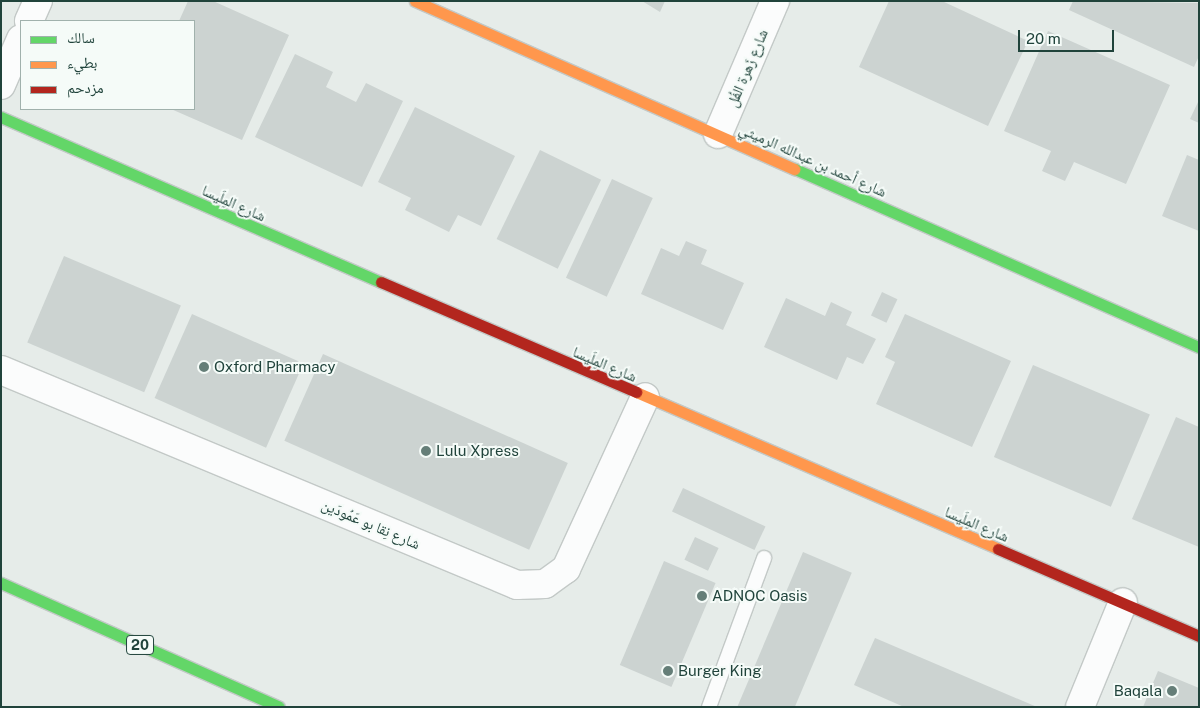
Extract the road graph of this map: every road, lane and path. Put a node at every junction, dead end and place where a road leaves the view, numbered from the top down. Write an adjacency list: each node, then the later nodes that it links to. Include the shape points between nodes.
1 (38, 1): 4 (street)
2 (415, 1): 8 (street, شارع أحمد بن عبدالله الرميثي)
3 (775, 1): 8 (street, شارع زَهرة الفُل)
4 (29, 20)
5 (20, 41): 6 (street)
6 (1, 85)
7 (1, 117): 11 (street, شارع المِلَيسا)
8 (718, 134): 9 (street, شارع أحمد بن عبدالله الرميثي)
9 (1199, 347)
10 (1, 370): 11 (street, شارع نِقا بو عَمُودَين, via 517,585 545,584 566,570)
11 (645, 397): 14 (street, شارع المِلَيسا)
12 (764, 558): 17 (lane)
13 (1, 583): 16 (street, 20)
14 (1123, 602): 15 (street, شارع المِلَيسا); 18 (street)
15 (1199, 636)
16 (280, 707)
17 (709, 707)
18 (1080, 707)

